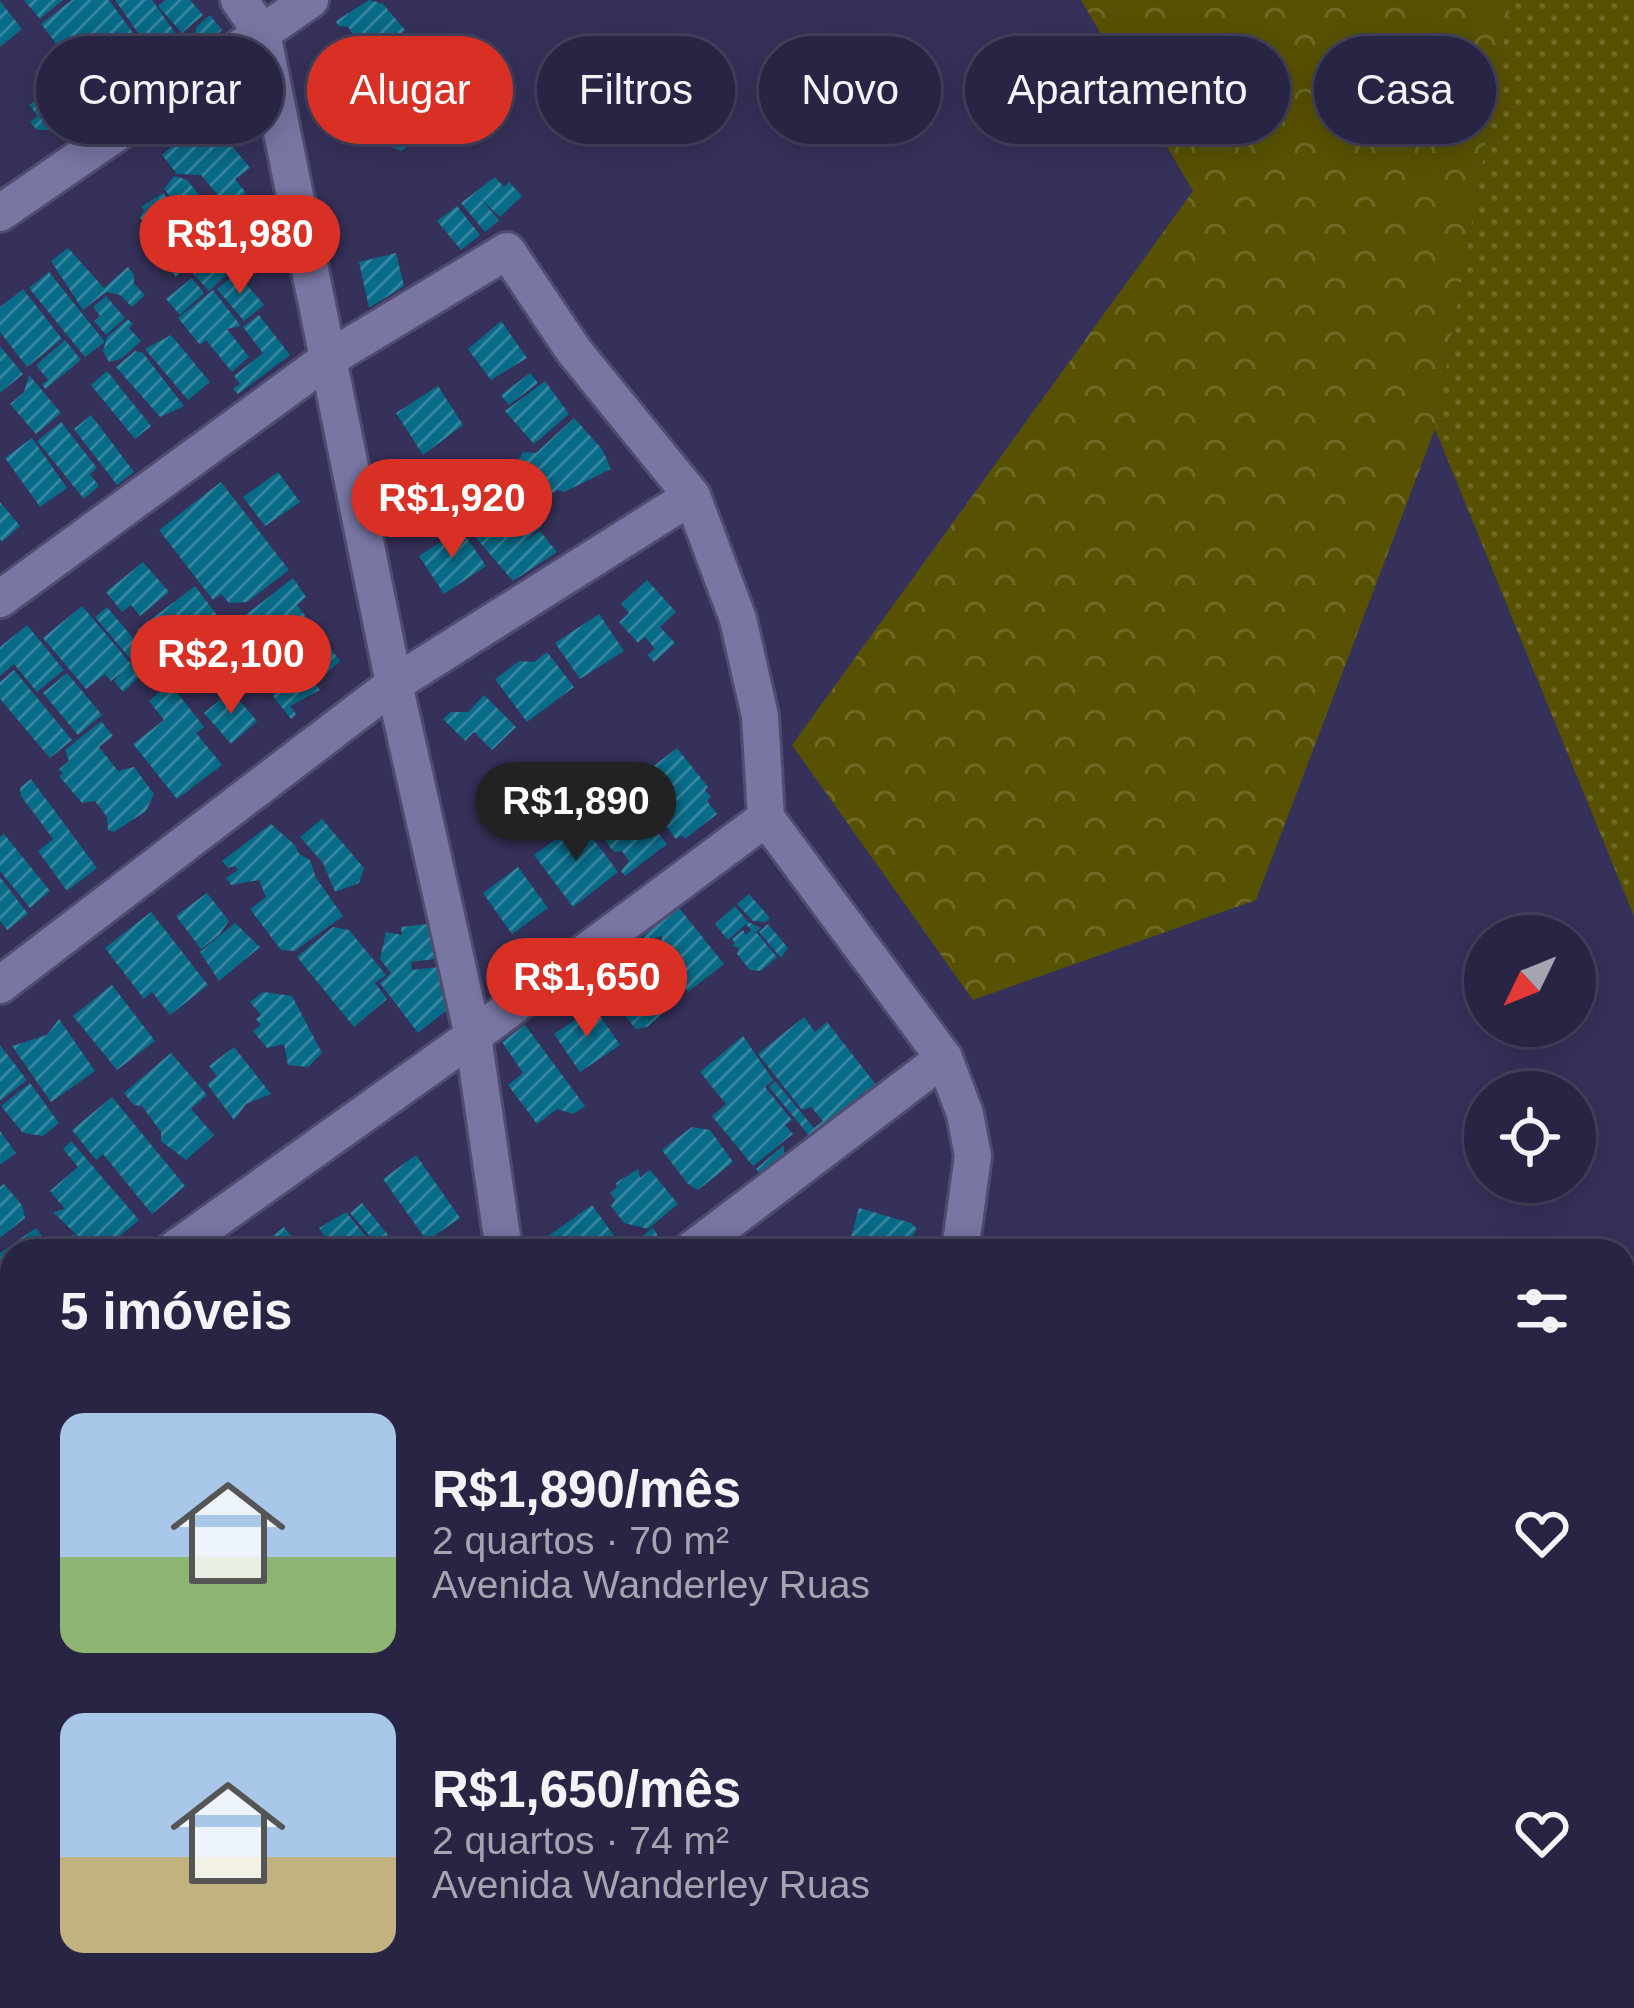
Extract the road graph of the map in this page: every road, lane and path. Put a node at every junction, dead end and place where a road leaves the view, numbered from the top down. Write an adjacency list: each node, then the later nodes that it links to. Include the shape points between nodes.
1 (239, 0): 3 (street)
2 (310, 0): 3 (street)
3 (262, 33): 4 (street); 5 (street)
4 (0, 213)
5 (328, 359): 6 (street, via 507,251 574,352); 7 (street); 8 (street)
6 (692, 496): 8 (street); 9 (street, via 738,619 760,716)
7 (0, 598)
8 (394, 684): 10 (street); 11 (street)
9 (766, 818): 11 (street); 12 (street)
10 (0, 985)
11 (473, 1036): 13 (street); 14 (street)
12 (944, 1058): 15 (street); 16 (street, via 973,1156)
13 (189, 1239)
14 (502, 1239)
15 (706, 1239)
16 (962, 1239)

